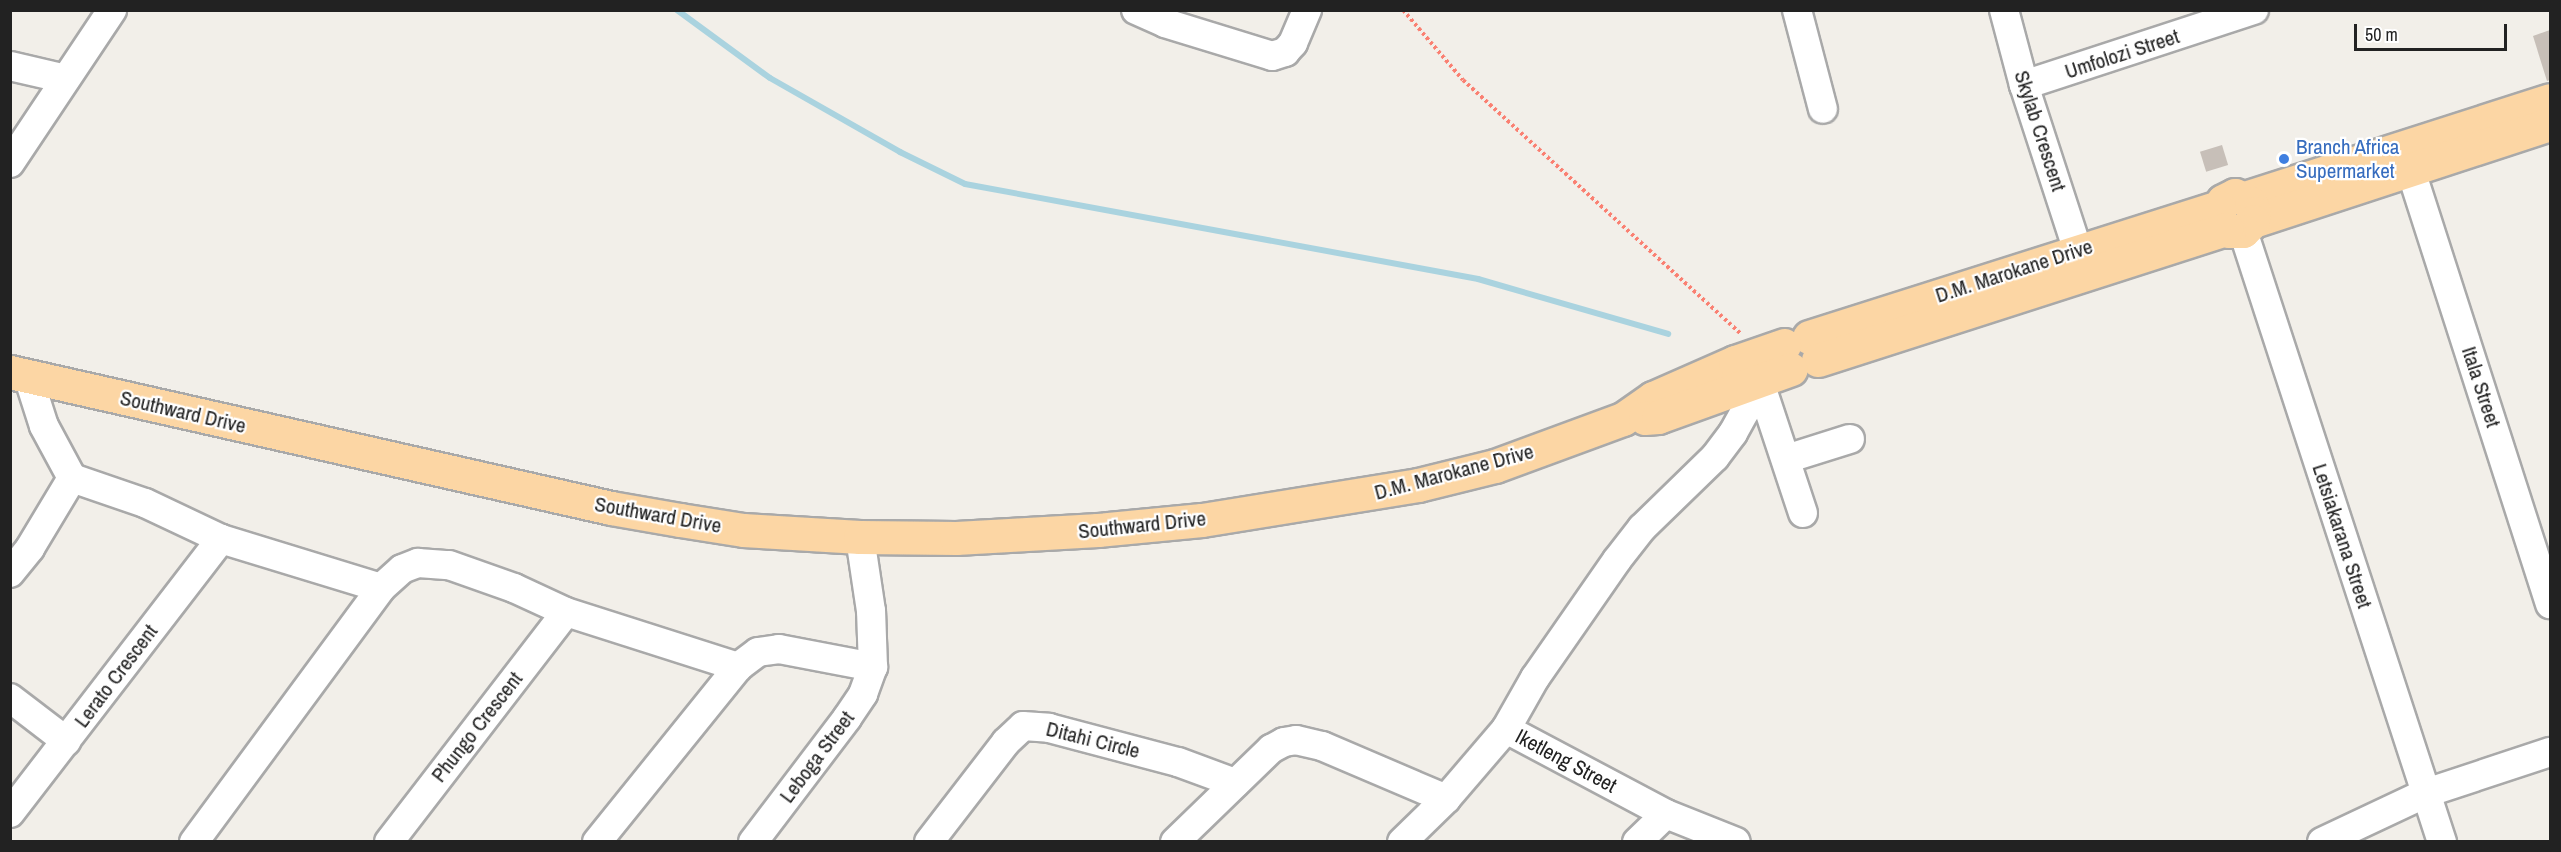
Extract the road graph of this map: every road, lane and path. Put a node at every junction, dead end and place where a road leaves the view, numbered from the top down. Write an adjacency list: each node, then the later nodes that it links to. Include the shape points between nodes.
1 (112, 10): 10 (street)
2 (1136, 10): 3 (street, via 1272,56 1285,52 1293,43)
3 (1307, 10)
4 (1403, 10): 19 (path, via 1463,80)
5 (1797, 10): 13 (street)
6 (2004, 10): 11 (street, Skylab Crescent)
7 (2254, 10): 8 (street, Umfolozi Street)
8 (2187, 21): 11 (street, Umfolozi Street)
9 (10, 66): 10 (street)
10 (66, 79): 15 (street)
11 (2024, 85): 18 (street, Skylab Crescent)
12 (2550, 100): 17 (main road, D.M. Marokane Drive)
13 (1823, 109)
14 (2550, 124): 16 (main road, D.M. Marokane Drive)
15 (10, 163)
16 (2410, 171): 17 (main road, D.M. Marokane Drive); 30 (street, Itala Street)
17 (2237, 217): 18 (main road, D.M. Marokane Drive); 19 (main road, D.M. Marokane Drive); 39 (street, Letsiakarana Street)
18 (2078, 251): 19 (main road, D.M. Marokane Drive)
19 (1781, 361): 22 (street); 24 (main road, D.M. Marokane Drive, via 1703,374 1653,398 1623,419 1495,466); 35 (street, via 1733,434 1623,552 1535,678)
20 (19, 374): 23 (street); 26 (main road, Southward Drive, via 611,508 743,530)
21 (1850, 440): 22 (street)
22 (1786, 459): 25 (street)
23 (72, 478): 27 (street, via 145,503); 28 (street, via 30,548)
24 (1318, 503): 26 (main road, Southward Drive, via 1098,530 956,538)
25 (1803, 513)
26 (860, 537): 33 (street, via 873,634)
27 (221, 539): 29 (street); 36 (street, Lerato Crescent)
28 (10, 573)
29 (381, 588): 31 (street, via 402,569 432,562 514,588); 43 (street)
30 (2550, 604)
31 (566, 612): 32 (street); 44 (street, Phungo Crescent)
32 (738, 667): 33 (street, via 769,649); 45 (street)
33 (873, 668): 46 (street, Leboga Street, via 863,694 847,718)
34 (10, 698): 36 (street)
35 (1506, 729): 40 (street, Iketleng Street); 42 (street, Iketleng Street)
36 (66, 741): 41 (street, Lerato Crescent)
37 (2550, 752): 39 (street)
38 (1235, 783): 40 (street, via 1272,749 1296,740 1322,746); 47 (street, Ditahi Circle, via 1178,762 1049,728 1023,726); 48 (street)
39 (2426, 793): 52 (street); 53 (street, Letsiakarana Street)
40 (1446, 799): 49 (street, Iketleng Street)
41 (10, 813)
42 (1666, 814): 50 (street); 51 (street, Iketleng Street)
43 (194, 842)
44 (388, 842)
45 (597, 842)
46 (753, 842)
47 (929, 842)
48 (1175, 842)
49 (1402, 842)
50 (1637, 842)
51 (1736, 842)
52 (2322, 842)
53 (2442, 842)

